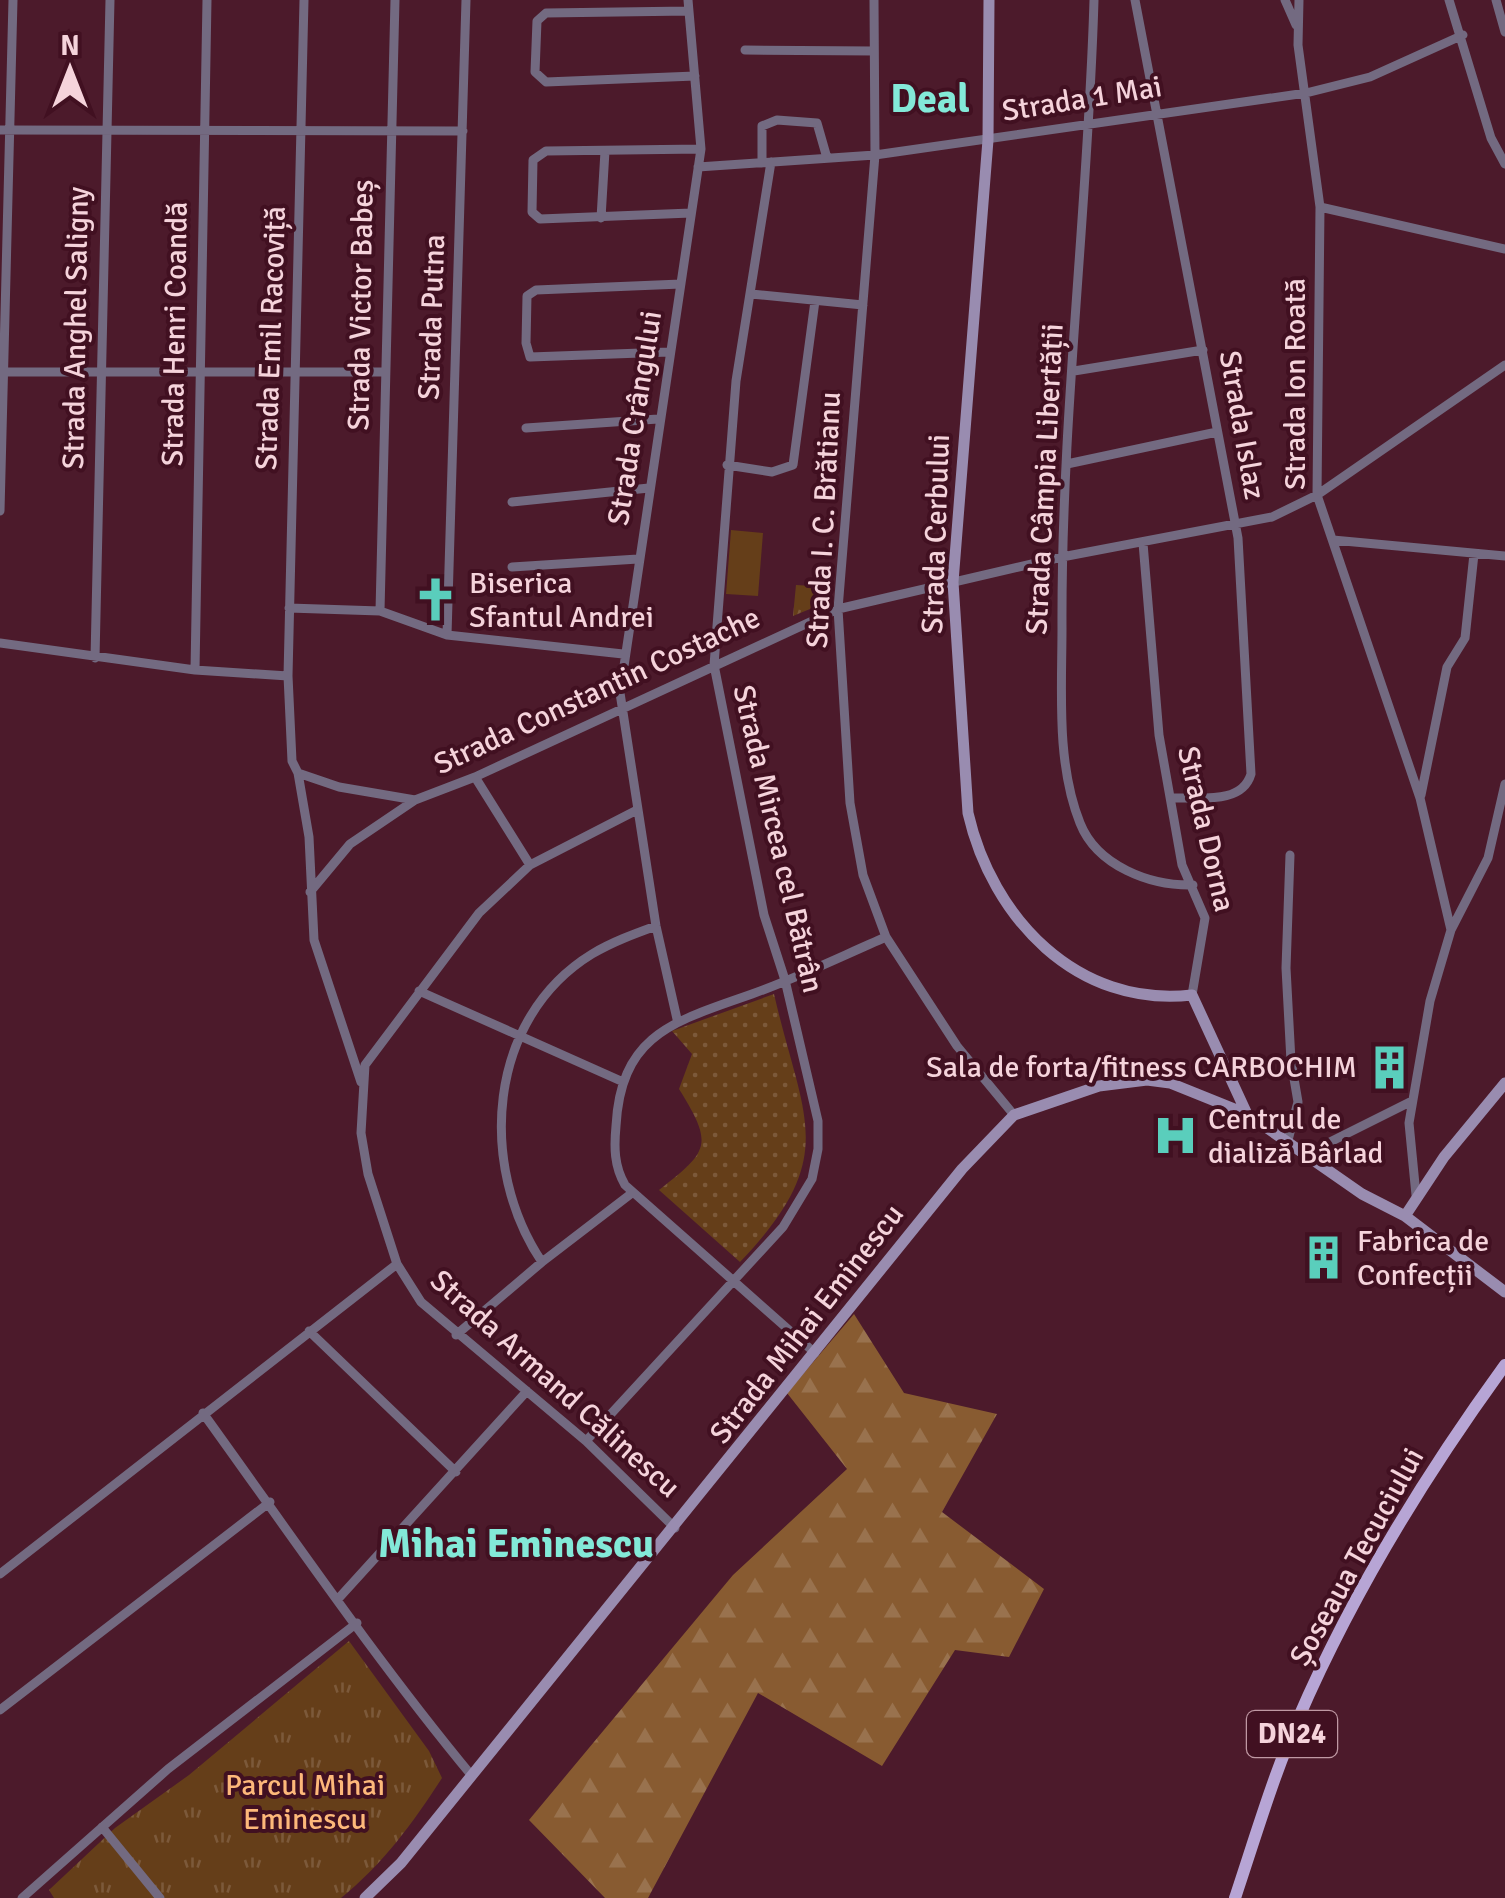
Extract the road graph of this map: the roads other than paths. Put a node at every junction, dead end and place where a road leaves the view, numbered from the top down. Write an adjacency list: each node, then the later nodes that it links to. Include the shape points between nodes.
1 (13, 0): 25 (street)
2 (110, 0): 26 (street, Strada Anghel Saligny)
3 (207, 0): 27 (street, Strada Henri Coandă)
4 (304, 0): 28 (street, Strada Emil Racoviță)
5 (395, 0): 29 (street, Strada Victor Babeș)
6 (466, 0): 30 (street, Strada Putna)
7 (874, 0): 20 (street, Strada I. C. Brătianu)
8 (989, 0): 31 (main road, Strada Cerbului)
9 (1094, 0): 24 (street, Strada Câmpia Libertății)
10 (1136, 0): 23 (street, Strada Islaz)
11 (1284, 0): 16 (street)
12 (1299, 0): 16 (street, Strada Ion Roată)
13 (1449, 0): 18 (street)
14 (1496, 0): 17 (street)
15 (689, 6): 21 (street, Strada Crângului); 21 (street, via 546,13 537,21 536,72 546,82)
16 (1296, 26): 22 (street, Strada Ion Roată)
17 (1505, 32)
18 (1463, 35): 22 (street, Strada 1 Mai, via 1370,77); 37 (street, via 1491,138)
19 (745, 50): 20 (street)
20 (874, 51): 34 (street, Strada I. C. Brătianu)
21 (695, 76): 32 (street, Strada Crângului)
22 (1306, 93): 23 (street, Strada 1 Mai); 39 (street, Strada Ion Roată)
23 (1158, 111): 24 (street, Strada 1 Mai); 47 (street, Strada Islaz)
24 (1090, 123): 31 (street, Strada 1 Mai); 50 (street, Strada Câmpia Libertății)
25 (6, 130): 26 (street); 51 (street)
26 (106, 130): 27 (street); 55 (street, Strada Anghel Saligny)
27 (204, 130): 28 (street); 54 (street, Strada Henri Coandă)
28 (302, 130): 29 (street); 52 (street, Strada Emil Racoviță)
29 (390, 130): 30 (street); 53 (street, Strada Victor Babeș)
30 (464, 131): 77 (street, Strada Putna)
31 (988, 140): 34 (street, Strada 1 Mai); 73 (main road, Strada Cerbului)
32 (701, 149): 33 (street); 38 (street, Strada Crângului)
33 (605, 151): 41 (street); 41 (street, via 546,151 533,160 535,217)
34 (875, 155): 35 (street, Strada 1 Mai); 46 (street, Strada I. C. Brătianu)
35 (827, 158): 36 (street, Strada 1 Mai); 36 (street, Strada Mircea cel Bătrân, via 818,123 778,120 762,126)
36 (766, 163): 38 (street, Strada 1 Mai); 44 (street, Strada Mircea cel Bătrân)
37 (1505, 164)
38 (698, 166): 40 (street, Strada Crângului)
39 (1320, 207): 42 (street); 62 (street, Strada Ion Roată)
40 (690, 213): 41 (street); 43 (street, Strada Crângului)
41 (601, 218)
42 (1505, 249)
43 (681, 284): 48 (street, Strada Crângului); 48 (street, via 536,290 527,296 530,357)
44 (751, 294): 45 (street); 60 (street, Strada Mircea cel Bătrân)
45 (816, 301): 46 (street); 60 (street, via 793,465 772,472)
46 (863, 305): 75 (street, Strada I. C. Brătianu)
47 (1203, 350): 50 (street); 58 (street, Strada Islaz)
48 (669, 352): 56 (street, Strada Crângului)
49 (1505, 365): 62 (street, Strada Constantin Costache)
50 (1074, 371): 59 (street, Strada Câmpia Libertății)
51 (2, 372): 55 (street); 64 (street)
52 (295, 372): 53 (street); 54 (street); 74 (street, Strada Emil Racoviță)
53 (384, 372): 76 (street, Strada Victor Babeș)
54 (199, 373): 55 (street); 82 (street, Strada Henri Coandă)
55 (100, 374): 80 (street, Strada Anghel Saligny)
56 (658, 420): 57 (street); 61 (street, Strada Crângului)
57 (526, 428)
58 (1216, 432): 59 (street); 65 (street, Strada Islaz)
59 (1068, 464): 70 (street, Strada Câmpia Libertății)
60 (728, 465): 81 (street, Strada Mircea cel Bătrân)
61 (650, 488): 63 (street); 71 (street, Strada Crângului)
62 (1317, 495): 65 (street, Strada Constantin Costache, via 1272,517); 66 (street, Strada Ion Roată)
63 (512, 502)
64 (0, 512)
65 (1236, 524): 67 (street, Strada Constantin Costache); 88 (street, Strada Islaz, via 1251,774 1236,794)
66 (1333, 540): 68 (street); 89 (street, Strada Ion Roată)
67 (1144, 542): 70 (street, Strada Constantin Costache); 88 (street, Strada Dorna, via 1159,736)
68 (1474, 554): 69 (street); 89 (street, via 1465,638 1447,667)
69 (1505, 556)
70 (1062, 557): 73 (street, Strada Constantin Costache); 94 (street, Strada Câmpia Libertății, via 1064,728 1081,827 1129,872 1170,886)
71 (638, 558): 72 (street); 79 (street, Strada Crângului)
72 (512, 567)
73 (953, 582): 75 (street, Strada Constantin Costache); 101 (main road, Strada Cerbului, via 968,813 999,898 1042,944 1076,968 1146,995)
74 (289, 608): 76 (street); 83 (street, Strada Emil Racoviță)
75 (838, 608): 81 (street, Strada Constantin Costache); 98 (street, Strada I. C. Brătianu, via 852,822)
76 (380, 610): 77 (street)
77 (446, 635): 79 (street)
78 (0, 643): 80 (street)
79 (623, 654): 84 (street, Strada Crângului)
80 (95, 658): 82 (street)
81 (714, 665): 84 (street, Strada Constantin Costache); 99 (street, Strada Mircea cel Bătrân, via 764,915)
82 (195, 670): 83 (street)
83 (288, 676): 85 (street)
84 (622, 708): 86 (street, Strada Constantin Costache); 91 (street, Strada Crângului)
85 (298, 773): 90 (street, Strada Constantin Costache); 95 (street, Strada Armand Călinescu)
86 (476, 778): 90 (street, Strada Constantin Costache); 93 (street)
87 (1505, 784): 97 (street, via 1488,858)
88 (1172, 798): 94 (street, Strada Dorna, via 1182,866)
89 (1420, 798): 97 (street, Strada Ion Roată)
90 (415, 800): 95 (street, via 350,844)
91 (637, 810): 93 (street); 96 (street, Strada Crângului)
92 (1290, 855): 110 (street, via 1286,968 1298,1102)
93 (530, 866): 100 (street, via 478,913)
94 (1192, 885): 101 (street, Strada Dorna, via 1205,918)
95 (310, 892): 105 (street, Strada Armand Călinescu, via 318,954)
96 (656, 926): 102 (street, Strada Crângului); 103 (street, via 590,955 552,991)
97 (1451, 930): 107 (street)
98 (886, 937): 99 (street); 109 (street, Strada I. C. Brătianu, via 956,1046)
99 (786, 980): 102 (street); 117 (street, Strada Mircea cel Bătrân, via 818,1121 818,1150 799,1204)
100 (419, 992): 103 (street); 105 (street, via 372,1053)
101 (1192, 995): 108 (main road)
102 (678, 1019): 104 (street)
103 (520, 1038): 104 (street); 115 (street, via 503,1096 501,1158 513,1212)
104 (622, 1080): 112 (street, via 615,1162)
105 (361, 1082): 116 (street, Strada Armand Călinescu, via 368,1174)
106 (1505, 1083): 113 (main road)
107 (1410, 1102): 111 (street); 113 (street)
108 (1246, 1114): 109 (main road, Strada Mihai Eminescu, via 1195,1091 1147,1080 1099,1086); 110 (main road, Strada Mihai Eminescu)
109 (1014, 1115): 121 (main road, Strada Mihai Eminescu, via 962,1169)
110 (1288, 1140): 111 (main road, Strada Mihai Eminescu)
111 (1306, 1154): 114 (main road, Strada Mihai Eminescu)
112 (632, 1193): 115 (street); 117 (street)
113 (1416, 1195): 114 (main road)
114 (1405, 1216): 118 (main road, Strada Mihai Eminescu)
115 (542, 1262): 120 (street)
116 (397, 1264): 119 (street); 120 (street, Strada Armand Călinescu, via 421,1302)
117 (730, 1283): 121 (street); 125 (street, Strada Mircea cel Bătrân)
118 (1504, 1291)
119 (309, 1331): 124 (street); 126 (street)
120 (456, 1335): 123 (street, Strada Armand Călinescu)
121 (815, 1353): 128 (main road, Strada Mihai Eminescu)
122 (1505, 1365): 138 (main road, Șoseaua Tecuciului / DN24, via 1432,1469 1334,1642 1289,1740)
123 (527, 1391): 125 (street, Strada Armand Călinescu); 126 (street)
124 (203, 1412): 127 (street); 129 (street)
125 (586, 1441): 128 (street, Strada Armand Călinescu)
126 (456, 1472): 130 (street)
127 (270, 1502): 130 (street); 132 (street)
128 (674, 1528): 133 (main road, Strada Mihai Eminescu)
129 (0, 1574)
130 (338, 1600): 131 (street)
131 (356, 1622): 133 (street); 134 (street)
132 (0, 1710)
133 (472, 1776): 137 (main road, Strada Mihai Eminescu, via 401,1864)
134 (102, 1826): 135 (street); 136 (street)
135 (22, 1898)
136 (160, 1898)
137 (364, 1898)
138 (1235, 1898)

